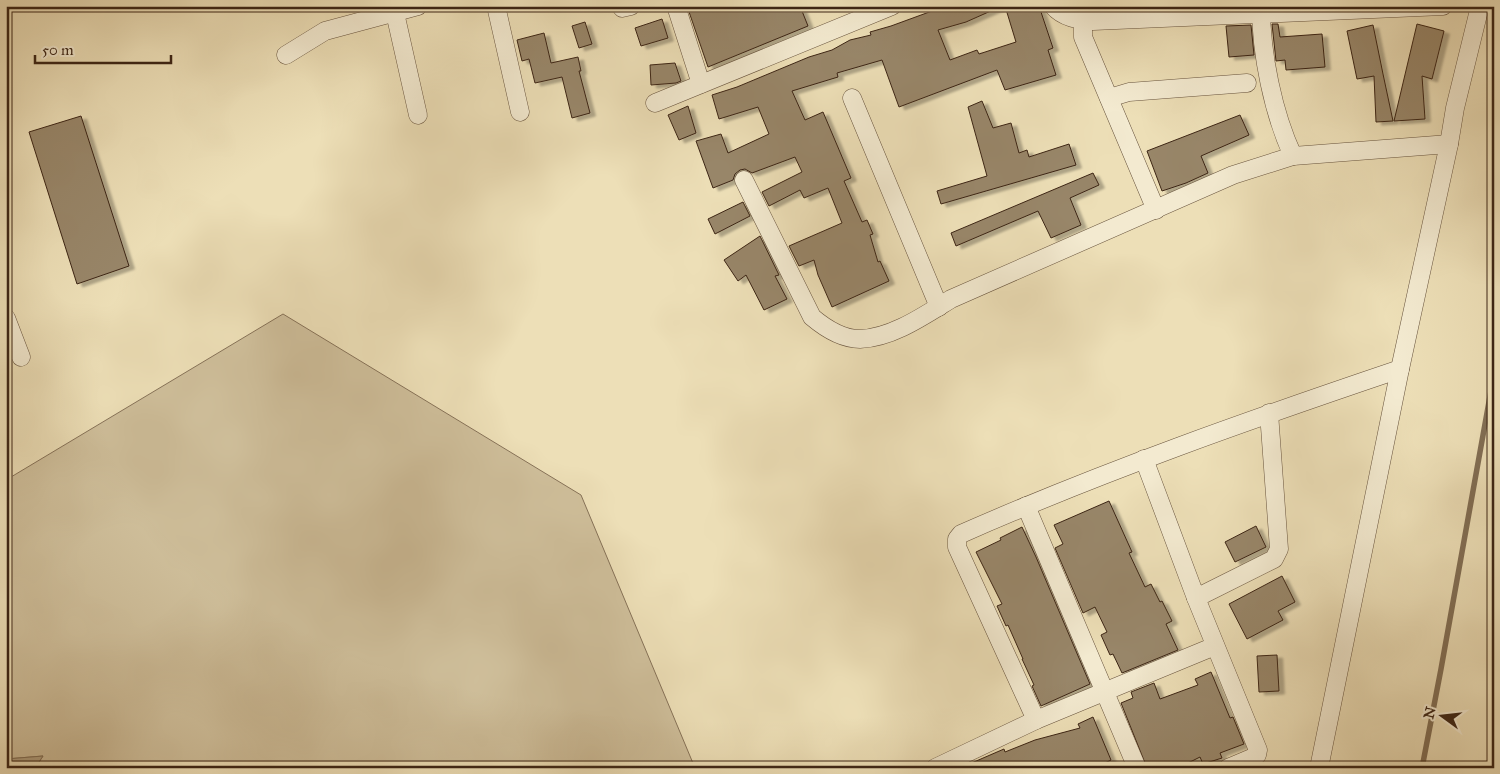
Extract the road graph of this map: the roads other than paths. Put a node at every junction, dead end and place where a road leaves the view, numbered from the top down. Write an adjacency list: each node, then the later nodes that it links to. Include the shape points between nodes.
1 (418, 6): 10 (street)
2 (496, 6): 19 (street)
3 (676, 6): 15 (street)
4 (892, 6): 15 (street)
5 (1053, 6): 12 (street, via 1073,19)
6 (1443, 6): 8 (street)
7 (1480, 6): 21 (street)
8 (1368, 8): 9 (street)
9 (1261, 10): 11 (street); 22 (street, via 1266,68 1284,137)
10 (388, 12): 13 (street, via 325,31); 20 (street)
11 (1152, 13): 12 (street, via 1093,22)
12 (1083, 20): 17 (street, via 1083,37)
13 (286, 55)
14 (1247, 83): 17 (street, via 1129,92)
15 (701, 84): 18 (street)
16 (852, 98): 25 (street)
17 (1109, 98): 24 (street)
18 (655, 102)
19 (520, 112)
20 (418, 115)
21 (1449, 144): 22 (street); 28 (street)
22 (1293, 156): 24 (street, via 1233,176)
23 (744, 180): 25 (street, via 812,317 825,328 859,339 889,334)
24 (1156, 210): 25 (street)
25 (939, 307)
26 (6, 318): 27 (street)
27 (21, 358)
28 (1400, 369): 29 (street); 39 (street)
29 (1269, 413): 30 (street); 32 (street, via 1279,549 1274,559)
30 (1144, 459): 31 (street); 32 (street)
31 (1026, 506): 34 (street); 35 (street, via 962,534 957,546)
32 (1196, 598): 33 (street)
33 (1215, 646): 34 (street); 38 (street, via 1258,750 1254,757)
34 (1105, 692): 35 (street); 37 (street)
35 (1036, 720): 36 (street)
36 (935, 768)
37 (1137, 768)
38 (1228, 768)
39 (1319, 768)

